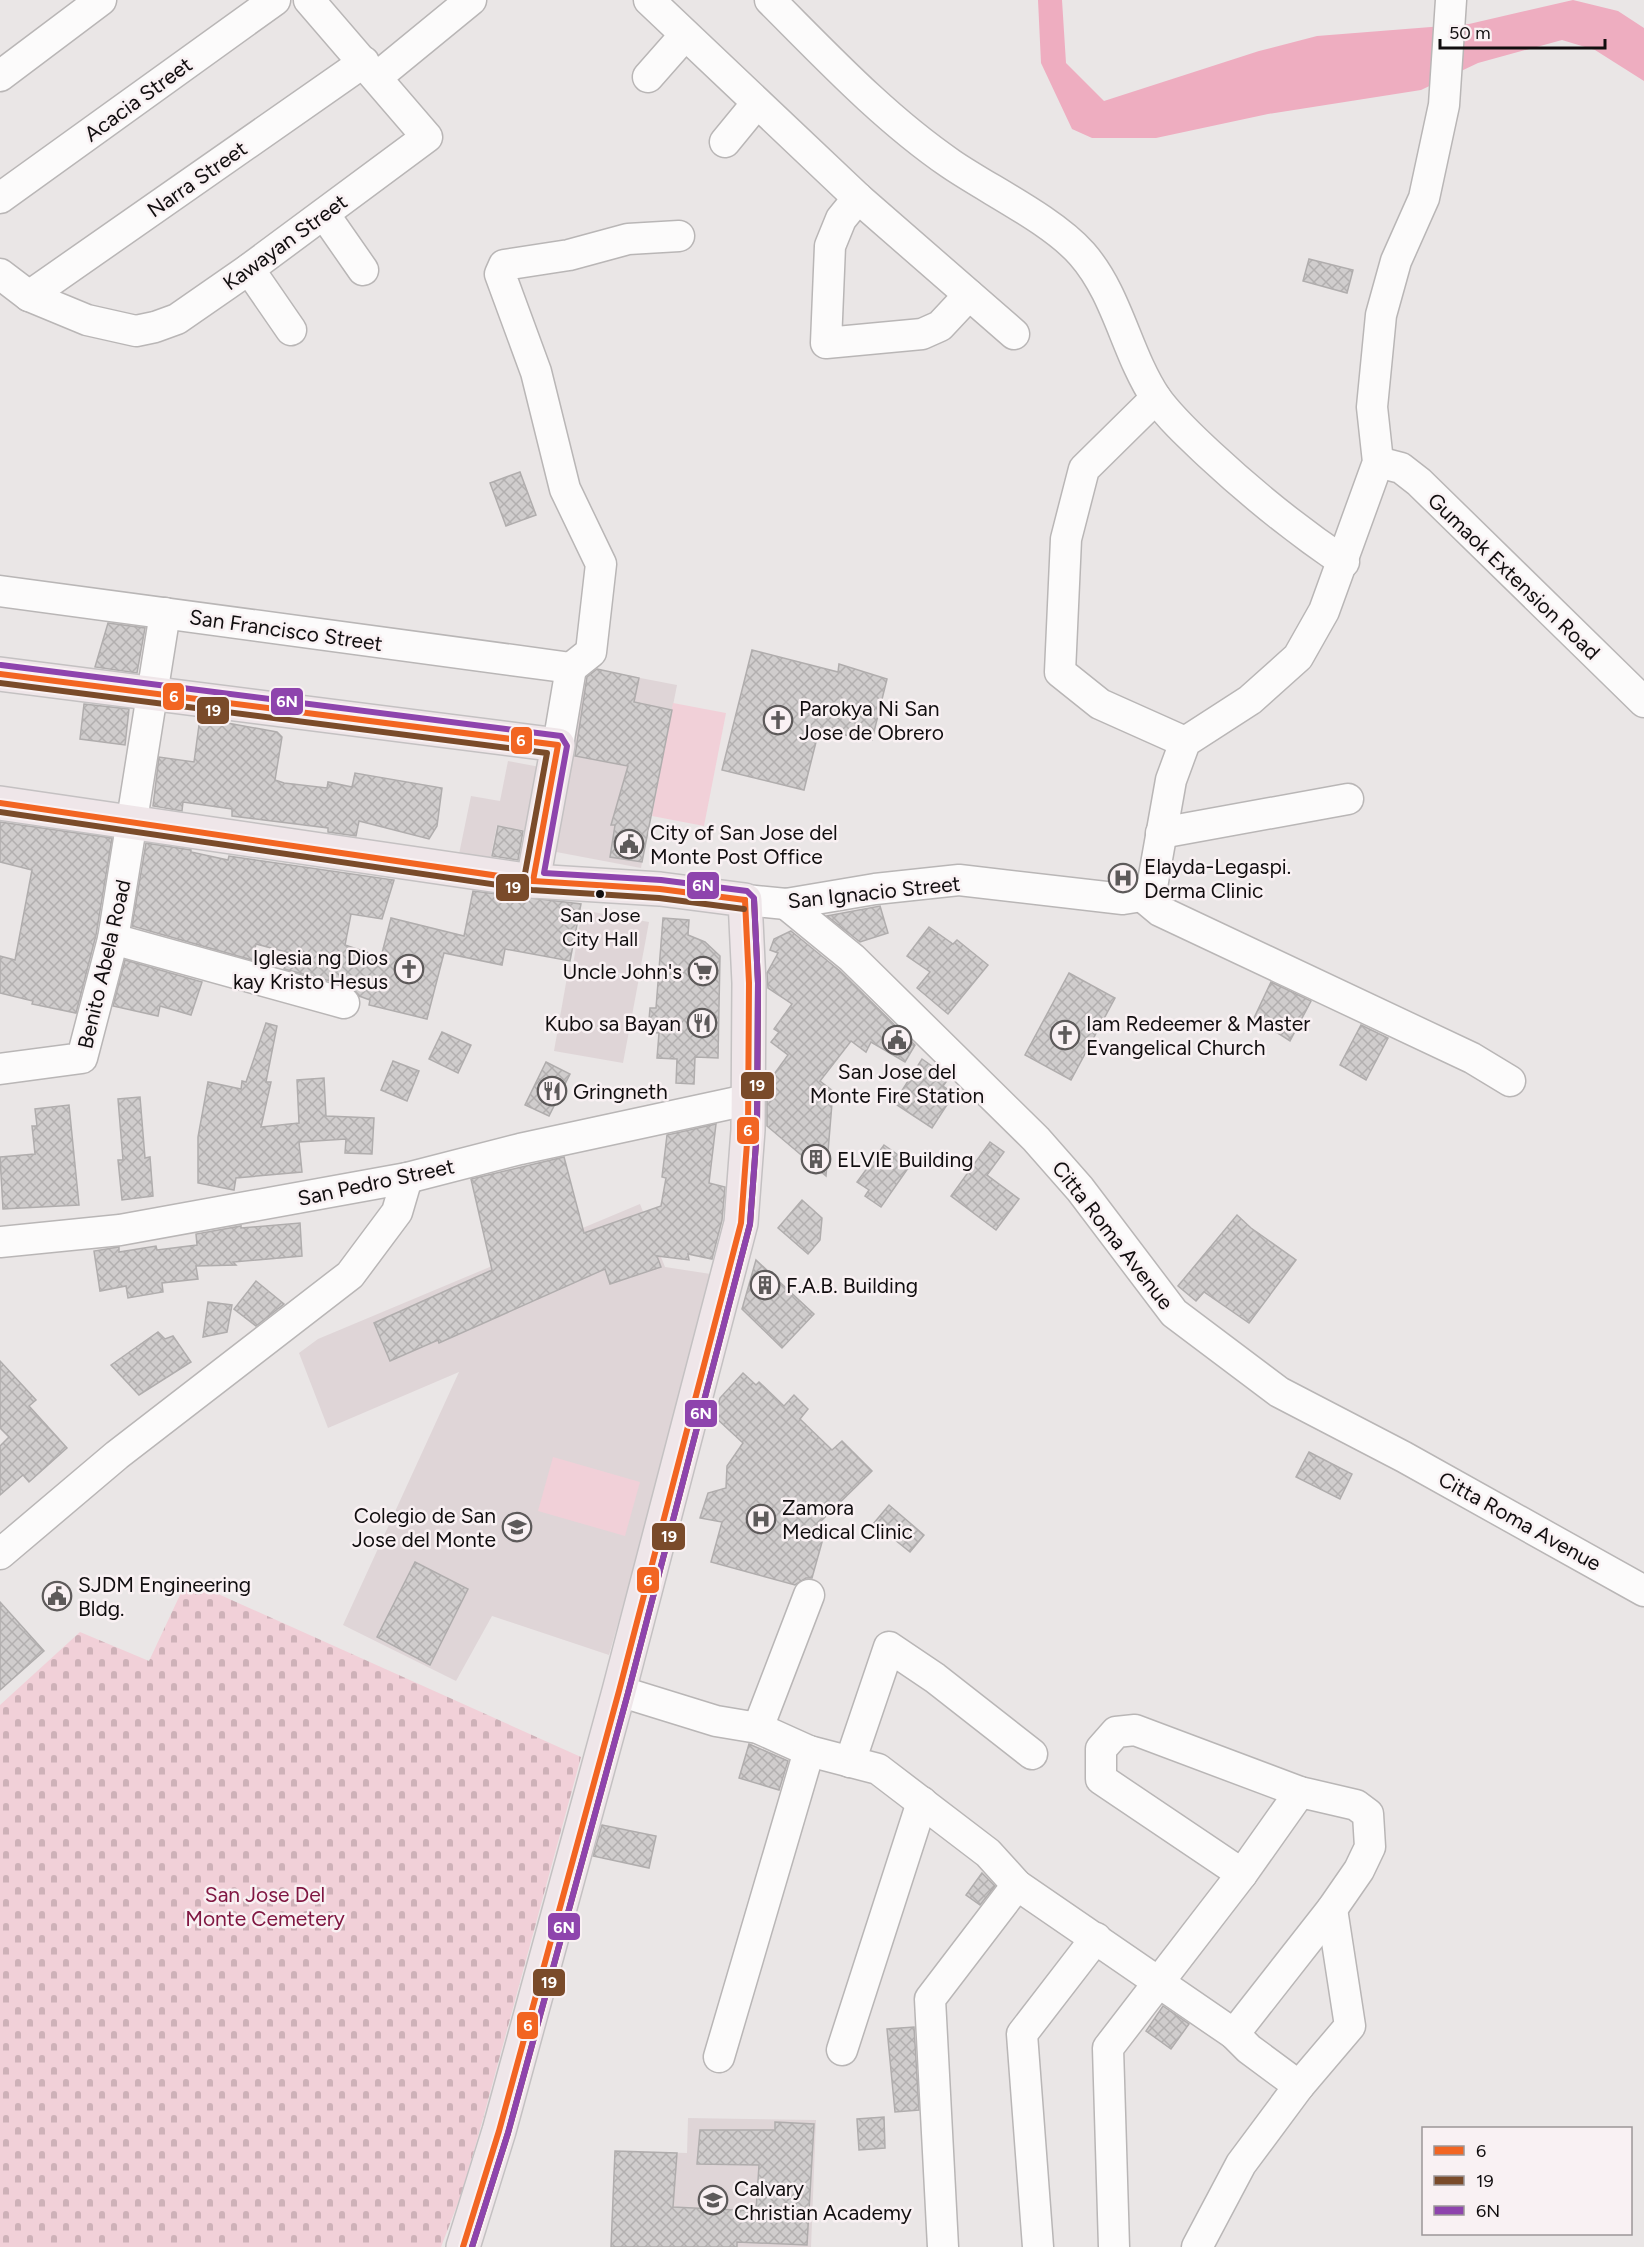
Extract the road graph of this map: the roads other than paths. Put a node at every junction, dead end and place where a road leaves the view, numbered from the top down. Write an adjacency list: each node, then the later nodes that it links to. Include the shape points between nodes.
1 (101, 0): 10 (street)
2 (275, 0): 14 (street, Acacia Street)
3 (471, 0): 9 (street, Narra Street)
4 (649, 0): 8 (street)
5 (770, 0): 25 (street, via 914,135 1081,252 1098,276)
6 (312, 1): 9 (street)
7 (1449, 11): 26 (street, via 1444,105 1424,198 1396,261 1381,315 1372,407)
8 (685, 35): 11 (street); 12 (street)
9 (370, 69): 16 (street, Kawayan Street, via 427,137); 21 (street, Narra Street)
10 (0, 76)
11 (648, 76)
12 (757, 103): 13 (street); 15 (street)
13 (724, 142)
14 (0, 198)
15 (858, 198): 22 (street); 22 (street, via 841,219 830,246 826,343 922,334 940,326)
16 (324, 214): 18 (street, Kawayan Street); 19 (street)
17 (679, 236): 30 (street, via 628,239 569,255 504,265 500,274 536,372 565,489 601,564 591,652)
18 (249, 269): 21 (street, Kawayan Street, via 177,318 136,331 87,320); 23 (street)
19 (363, 270)
20 (0, 274): 21 (street)
21 (29, 296)
22 (969, 296): 24 (street)
23 (291, 330)
24 (1014, 334)
25 (1156, 398): 27 (street, via 1250,492); 34 (street, via 1084,469 1066,539 1060,672 1100,704)
26 (1378, 462): 27 (street); 32 (street, Gumaok Extension Road, via 1401,468 1419,482)
27 (1344, 562): 34 (street, via 1324,611 1298,657 1250,700)
28 (0, 591): 29 (street, San Francisco Street)
29 (165, 613): 30 (street, San Francisco Street); 33 (street, Benito Abela Road)
30 (571, 668): 35 (street)
31 (0, 674): 33 (main road)
32 (1640, 691)
33 (154, 693): 35 (main road); 38 (street, Benito Abela Road)
34 (1185, 742): 39 (street, via 1171,780)
35 (558, 745): 40 (main road)
36 (1348, 799): 39 (street)
37 (0, 803): 38 (main road, San Ignacio Street)
38 (133, 823): 40 (main road, San Ignacio Street); 44 (street, Benito Abela Road)
39 (1161, 833): 41 (street, via 1152,887)
40 (533, 881): 42 (main road, San Ignacio Street, via 660,889)
41 (1142, 896): 43 (street, San Ignacio Street, via 1123,899 959,880); 47 (street, via 1160,911 1461,1053)
42 (745, 900): 43 (street, San Ignacio Street); 48 (main road, via 749,983)
43 (786, 904): 52 (street, Citta Roma Avenue, via 852,958 1036,1139 1080,1189 1174,1313 1279,1392)
44 (114, 939): 45 (street); 46 (street, Benito Abela Road, via 82,1059)
45 (344, 1003)
46 (0, 1069)
47 (1510, 1081)
48 (747, 1100): 49 (street, San Pedro Street); 54 (main road, via 741,1223)
49 (407, 1178): 50 (street, San Pedro Street, via 120,1230); 51 (street, via 397,1212 350,1275 117,1455)
50 (0, 1242)
51 (0, 1554)
52 (1644, 1591)
53 (809, 1595): 55 (street)
54 (619, 1691): 55 (street, via 716,1721); 70 (main road, via 499,2131)
55 (758, 1728): 56 (street)
56 (809, 1751): 58 (street); 68 (street)
57 (1032, 1755): 58 (street, via 889,1647)
58 (850, 1762): 60 (street, via 878,1768)
59 (1300, 1792): 61 (street); 61 (street, via 1135,1730 1116,1732 1101,1749 1101,1779); 63 (street, via 1356,1805 1368,1814 1370,1847)
60 (921, 1802): 62 (street, via 988,1852); 67 (street)
61 (1242, 1874): 65 (street)
62 (1017, 1885): 64 (street); 71 (street, via 930,1999)
63 (1332, 1909): 66 (street); 69 (street, via 1350,2026)
64 (1096, 1938): 65 (street); 72 (street, via 1022,2034)
65 (1157, 1982): 66 (street); 73 (street, via 1108,2048)
66 (1234, 2034): 69 (street)
67 (842, 2050)
68 (719, 2057)
69 (1299, 2086): 74 (street, via 1241,2164)
70 (463, 2247)
71 (943, 2247)
72 (1038, 2247)
73 (1114, 2247)
74 (1197, 2247)

